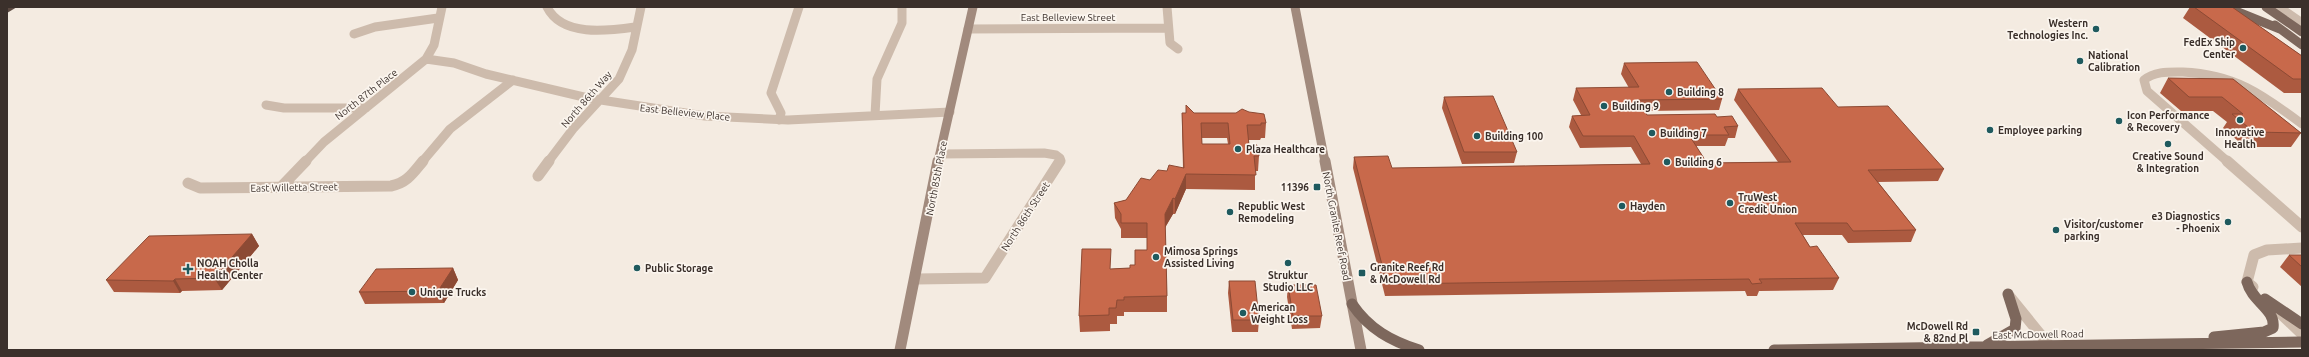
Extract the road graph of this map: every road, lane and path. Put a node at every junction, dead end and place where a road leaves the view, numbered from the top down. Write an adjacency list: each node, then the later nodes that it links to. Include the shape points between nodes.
1 (12, 7): 14 (highway)
2 (442, 7): 15 (street, North 87th Place)
3 (547, 7): 17 (street, via 549,14 557,20 578,28)
4 (641, 7): 17 (street, North 86th Way)
5 (799, 7): 32 (street, via 770,93 782,113)
6 (902, 7): 31 (street, via 902,23 877,79)
7 (973, 7): 19 (street, North 85th Place)
8 (1167, 7): 18 (street)
9 (1295, 7): 44 (street, North Granite Reef Road)
10 (2209, 7): 20 (main road, via 2238,12)
11 (2249, 7): 20 (main road)
12 (2266, 7): 21 (main road)
13 (2279, 7): 16 (street)
14 (7, 10)
15 (438, 18): 22 (street, via 375,27); 25 (street, North 87th Place, via 436,43)
16 (2302, 23)
17 (635, 28): 27 (street, North 86th Way, via 632,50 623,73)
18 (1168, 28): 19 (street, East Belleview Street); 24 (street, via 1170,42)
19 (968, 29): 30 (street, North 85th Place)
20 (2280, 29): 23 (main road)
21 (2302, 32)
22 (354, 34)
23 (2302, 45)
24 (1178, 49)
25 (426, 59): 26 (street, East Belleview Place, via 451,61); 29 (street, North 87th Place)
26 (512, 80): 27 (street, East Belleview Place); 37 (street, East Willetta Street, via 450,129 401,184)
27 (600, 100): 32 (street, East Belleview Place, via 661,111); 35 (street, North 86th Way, via 573,129)
28 (266, 105): 29 (street, via 284,108)
29 (366, 108): 37 (street, North 87th Place, via 314,150)
30 (950, 112): 31 (street, East Belleview Place); 34 (street, North 85th Place)
31 (875, 115): 32 (street, East Belleview Place)
32 (779, 120)
33 (2302, 124): 38 (street, via 2270,99 2241,82 2200,72 2152,74 2144,80 2147,91)
34 (940, 154): 40 (street, North 85th Place); 40 (street, North 86th Street, via 1056,154 1060,158 1060,163 985,278)
35 (538, 176)
36 (188, 183): 37 (street, East Willetta Street, via 200,188)
37 (282, 187)
38 (2302, 227)
39 (2302, 248): 41 (street, via 2267,250 2254,255)
40 (916, 279): 51 (street, North 85th Place)
41 (2247, 282): 43 (street); 48 (main road, via 2250,293 2272,315 2275,322 2273,328 2264,332)
42 (2008, 294): 49 (main road, via 2016,319 2015,329); 50 (street)
43 (2265, 298): 45 (main road); 46 (street)
44 (1352, 304): 52 (street, North Granite Reef Road); 53 (main road, via 1361,319 1381,334 1390,340)
45 (2302, 324)
46 (2302, 334)
47 (2302, 342): 48 (main road, East McDowell Road)
48 (2151, 344): 50 (main road, East McDowell Road)
49 (1984, 346): 50 (main road, East McDowell Road); 54 (main road, East McDowell Road)
50 (2051, 348)
51 (900, 350)
52 (1361, 350)
53 (1419, 350)
54 (1774, 350)

